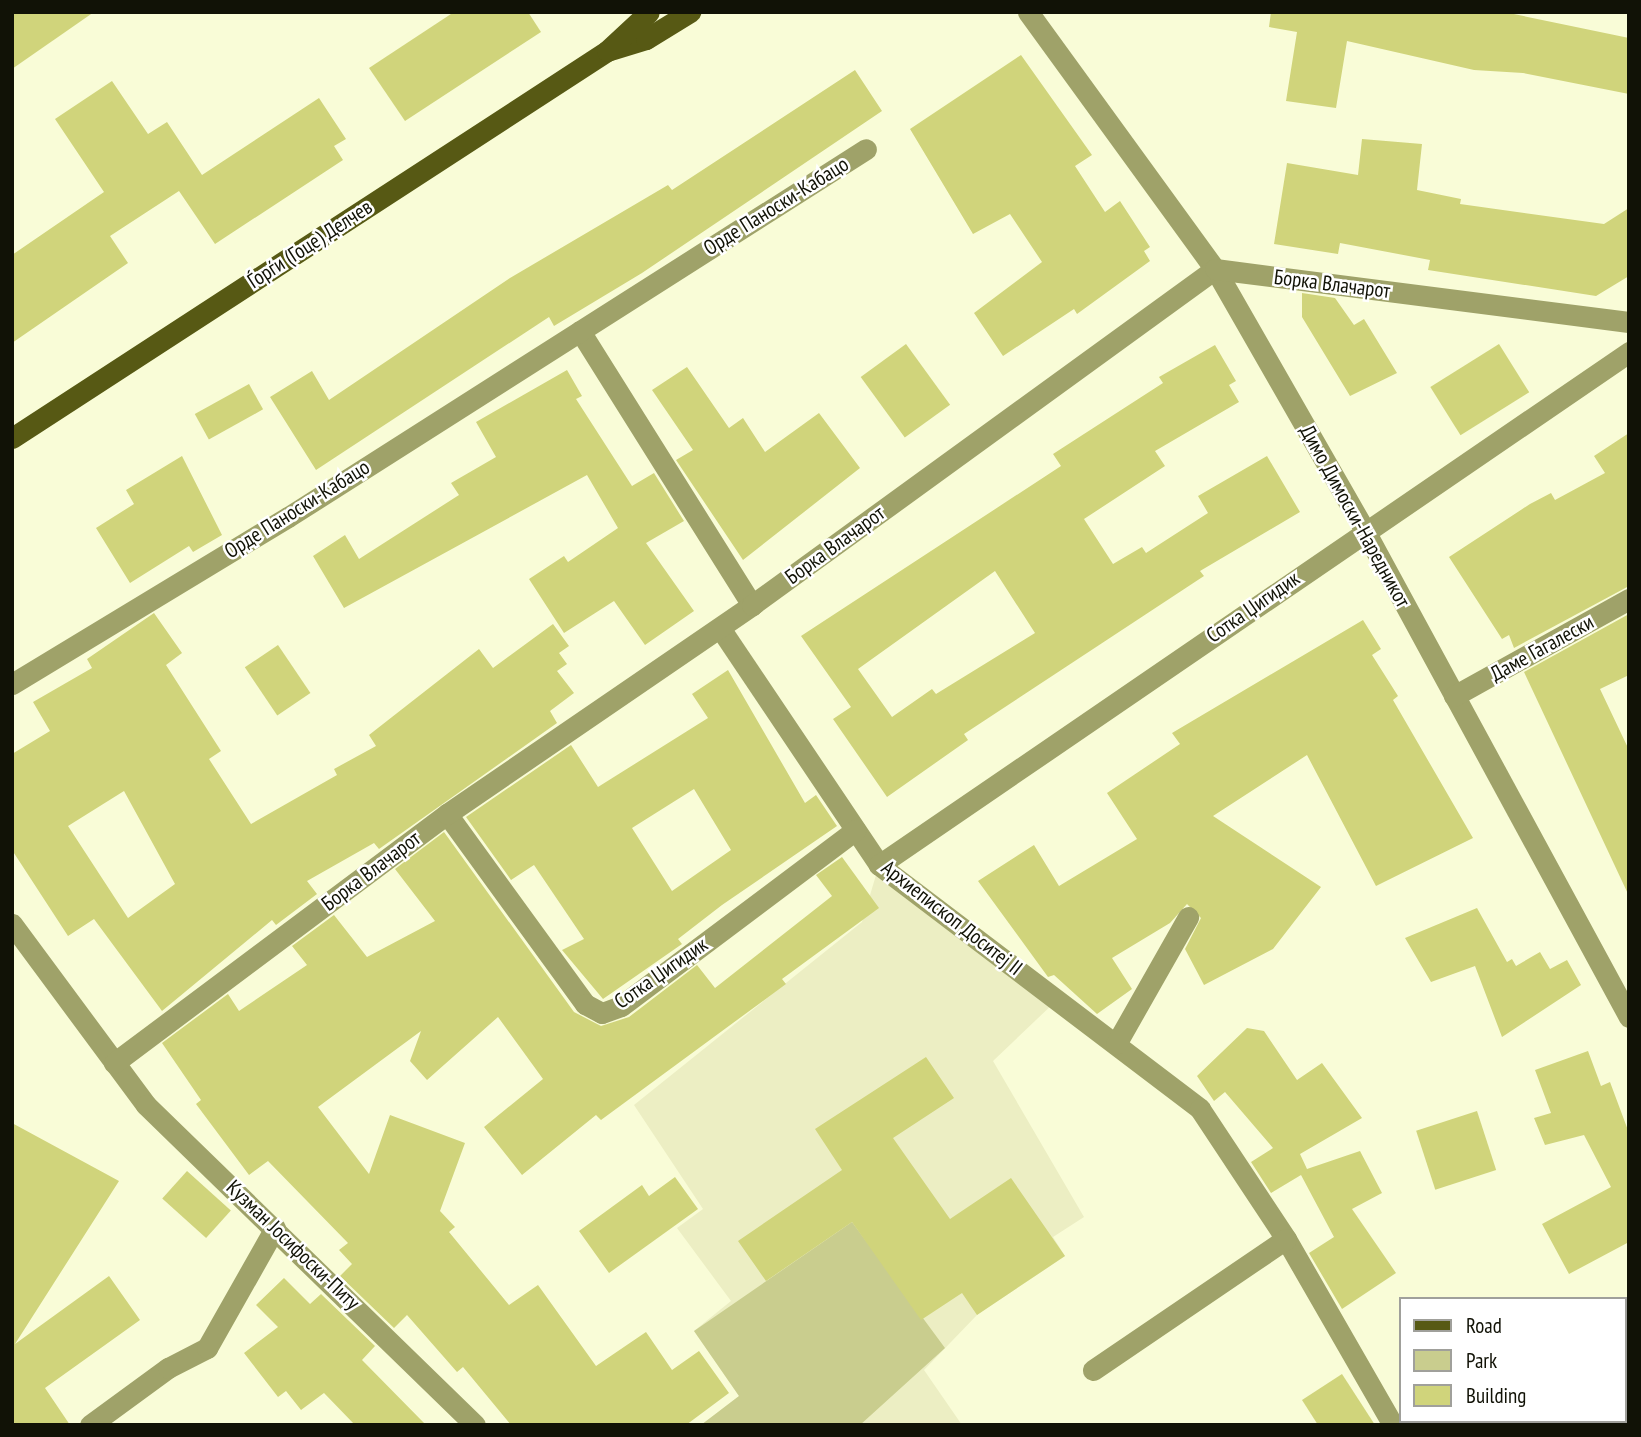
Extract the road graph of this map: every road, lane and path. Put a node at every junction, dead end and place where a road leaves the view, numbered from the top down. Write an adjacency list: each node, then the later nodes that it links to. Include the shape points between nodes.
1 (649, 12): 6 (main road, Ѓорѓи (Гоце) Делчев)
2 (690, 12): 6 (main road, Ѓорѓи (Гоце) Делчев, via 646,39)
3 (1028, 12): 5 (street, Димо Димоски-Наредникот)
4 (1040, 12): 5 (street, Димо Димоски-Наредникот)
5 (1048, 35): 8 (street, Димо Димоски-Наредникот)
6 (607, 51): 12 (main road, Ѓорѓи (Гоце) Делчев)
7 (866, 149): 10 (street, Орде Паноски-Кабацо)
8 (1215, 269): 9 (street, Борка Влачарот); 13 (street, Димо Димоски-Наредникот); 15 (street, Борка Влачарот)
9 (1629, 322)
10 (580, 331): 15 (street); 17 (street, Орде Паноски-Кабацо)
11 (1629, 352): 13 (street, Сотка Џигидик)
12 (12, 438)
13 (1365, 530): 18 (street, Димо Димоски-Наредникот); 21 (street, Сотка Џигидик)
14 (1629, 599): 18 (street, Даме Гагалески)
15 (752, 605): 16 (street, Борка Влачарот)
16 (720, 628): 19 (street, Борка Влачарот); 20 (street, Архиепископ Доситеј II)
17 (12, 684)
18 (1454, 696): 24 (street, Димо Димоски-Наредникот)
19 (447, 814): 20 (street, Сотка Џигидик, via 585,1004 602,1013 621,1006); 26 (street, Борка Влачарот)
20 (855, 830): 21 (street, Архиепископ Доситеј II)
21 (879, 865): 25 (street, Архиепископ Доситеј II)
22 (1188, 917): 25 (street)
23 (12, 923): 26 (street, Кузман Јосифоски-Питу)
24 (1629, 1017)
25 (1116, 1044): 28 (street, Архиепископ Доситеј II, via 1200,1109)
26 (114, 1063): 27 (street, Кузман Јосифоски-Питу, via 146,1105)
27 (275, 1228): 30 (street, via 207,1348 169,1368); 31 (street, Кузман Јосифоски-Питу)
28 (1286, 1239): 29 (street); 32 (street, Архиепископ Доситеј II)
29 (1093, 1370)
30 (90, 1425)
31 (475, 1425)
32 (1393, 1425)

